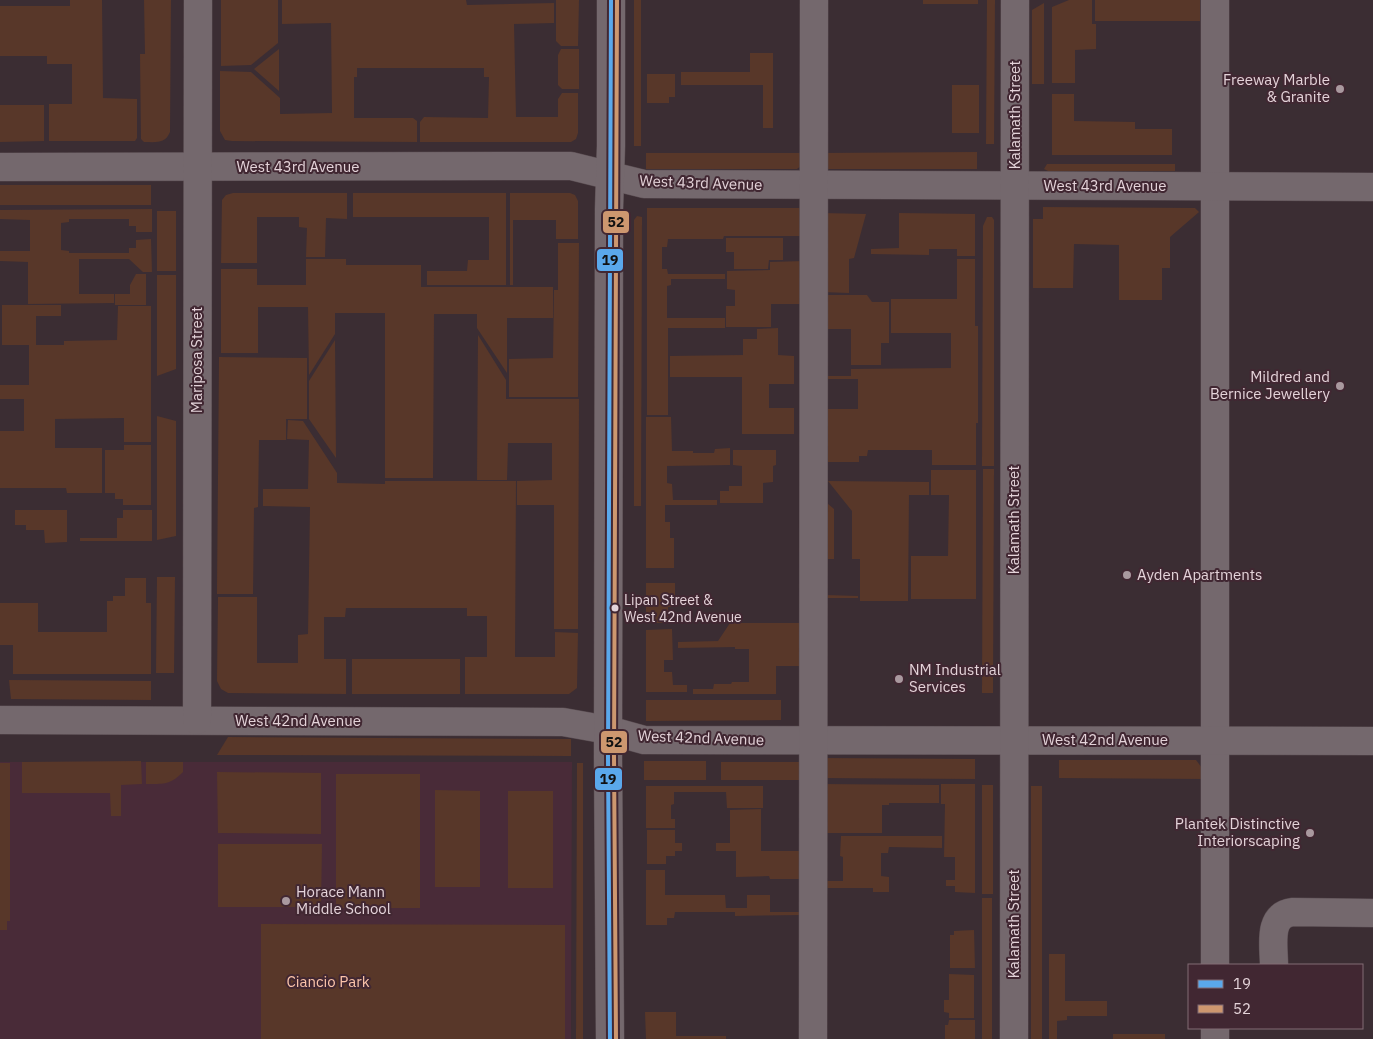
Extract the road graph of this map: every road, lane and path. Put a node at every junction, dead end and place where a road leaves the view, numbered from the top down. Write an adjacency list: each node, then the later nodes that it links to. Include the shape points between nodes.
1 (198, 0): 7 (street, Mariposa Street)
2 (611, 0): 8 (street)
3 (814, 0): 9 (street)
4 (1015, 0): 10 (street, Kalamath Street)
5 (1215, 0): 11 (street)
6 (0, 167): 7 (street, West 43rd Avenue)
7 (198, 167): 8 (street, West 43rd Avenue, via 571,166); 14 (street, Mariposa Street)
8 (609, 175): 9 (street, West 43rd Avenue, via 644,184); 15 (street)
9 (814, 185): 10 (street, West 43rd Avenue); 16 (street)
10 (1015, 185): 11 (street, West 43rd Avenue); 17 (street, Kalamath Street)
11 (1215, 186): 12 (street, West 43rd Avenue); 18 (street)
12 (1373, 187)
13 (0, 720): 14 (street, West 42nd Avenue)
14 (197, 720): 15 (street, West 42nd Avenue, via 563,722)
15 (608, 730): 16 (street, West 42nd Avenue, via 644,740); 23 (street)
16 (813, 740): 17 (street, West 42nd Avenue); 24 (street)
17 (1014, 740): 18 (street, West 42nd Avenue); 25 (street, Kalamath Street)
18 (1215, 740): 19 (street, West 42nd Avenue); 21 (street)
19 (1373, 741)
20 (1373, 913): 22 (street, via 1293,912 1282,915 1275,924)
21 (1215, 964)
22 (1274, 964)
23 (610, 1039)
24 (812, 1039)
25 (1014, 1039)

